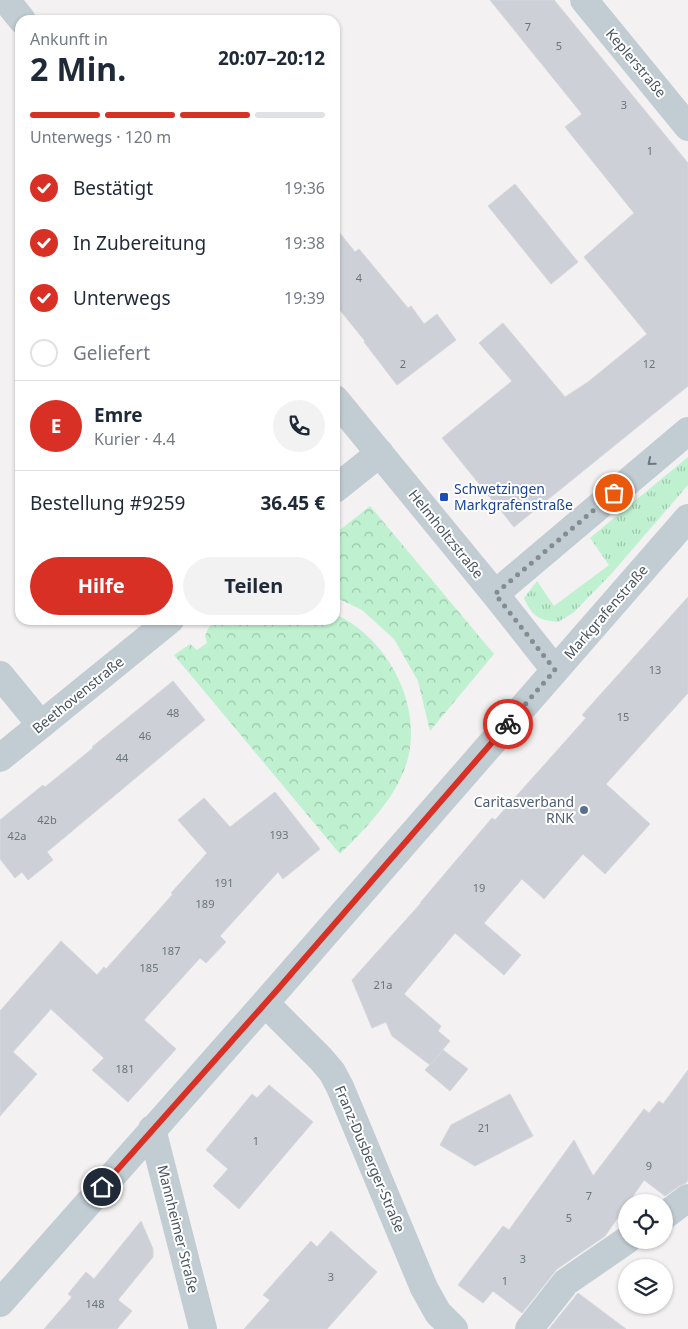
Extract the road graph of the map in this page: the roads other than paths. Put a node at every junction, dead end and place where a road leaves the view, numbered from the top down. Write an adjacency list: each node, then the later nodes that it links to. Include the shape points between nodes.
1 (584, 0): 2 (street, Keplerstraße)
2 (688, 127)
3 (340, 405): 5 (street, Helmholtzstraße)
4 (688, 431): 8 (street, one-way to 8)
5 (380, 454): 6 (street); 8 (street, Helmholtzstraße)
6 (340, 485)
7 (688, 518): 10 (street, Markgrafenstraße)
8 (495, 594): 10 (street, Helmholtzstraße)
9 (163, 626): 12 (street, Beethovenstraße)
10 (555, 670): 14 (street, Markgrafenstraße)
11 (0, 675): 12 (street)
12 (40, 725): 13 (street, Beethovenstraße)
13 (0, 758)
14 (265, 1003): 15 (street); 21 (street, Franz-Dusberger-Straße, via 332,1072 350,1107 424,1288 438,1313)
15 (152, 1130): 19 (street); 20 (street, Mannheimer Straße)
16 (688, 1198): 17 (street)
17 (673, 1209)
18 (618, 1246): 22 (street, via 566,1282)
19 (0, 1303)
20 (203, 1329)
21 (454, 1329)
22 (528, 1329)

